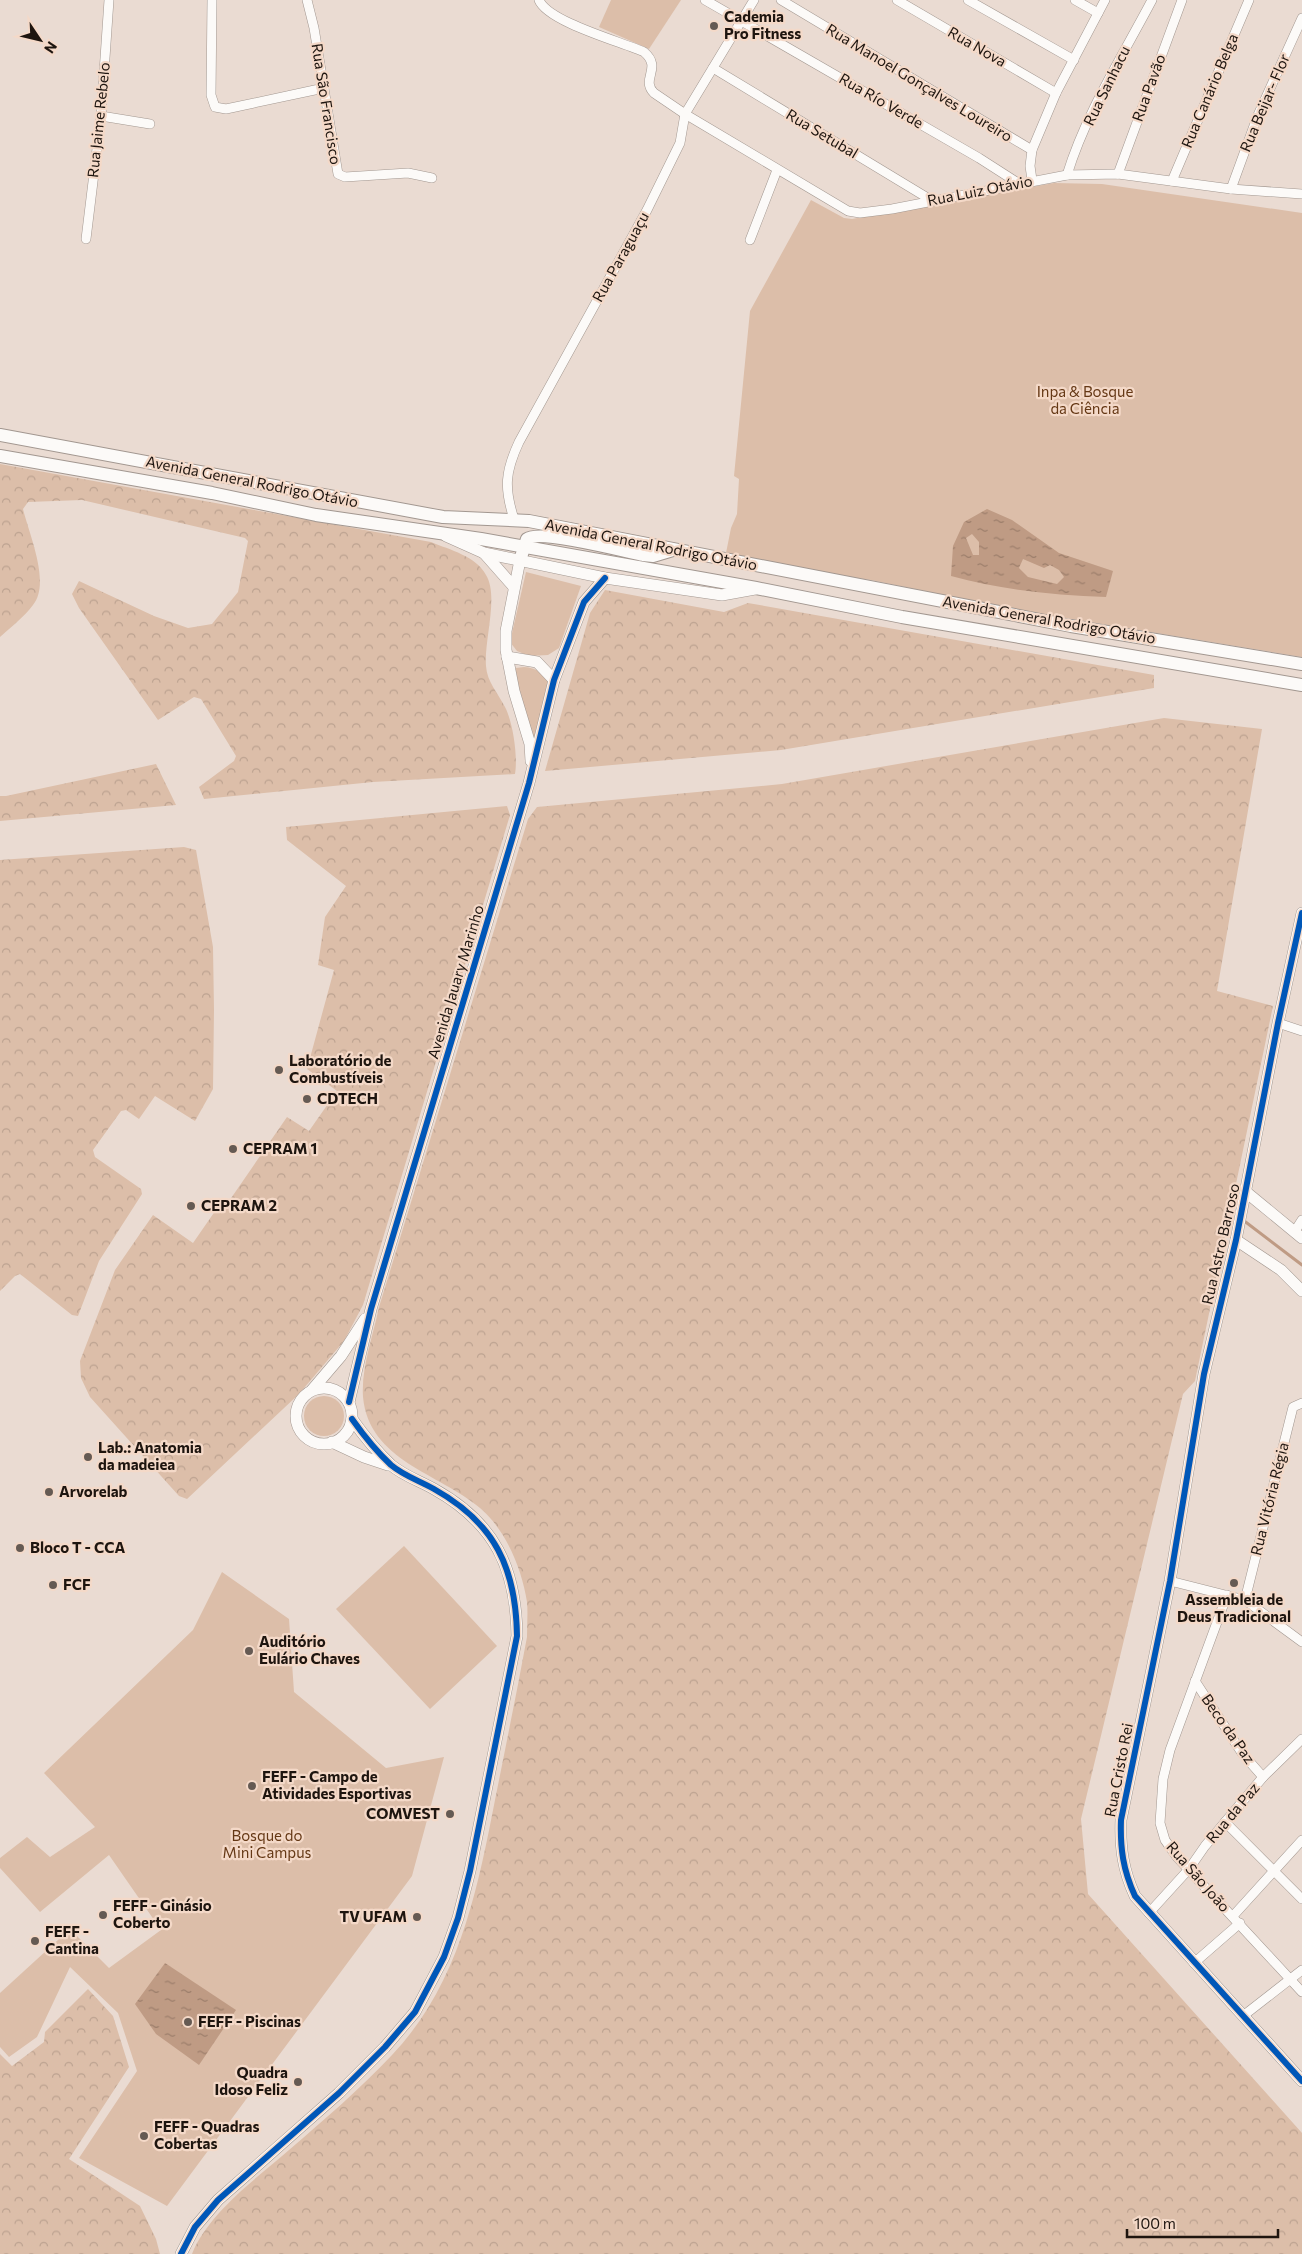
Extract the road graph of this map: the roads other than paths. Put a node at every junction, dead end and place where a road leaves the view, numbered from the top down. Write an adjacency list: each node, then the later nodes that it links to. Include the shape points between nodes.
1 (109, 0): 23 (street, Rua Jaime Rebelo)
2 (212, 0): 20 (street, via 211,81 213,103 220,109)
3 (307, 0): 20 (street, Rua São Francisco)
4 (539, 0): 22 (street, Rua Luiz Otávio, via 563,20 644,52 652,59 651,89)
5 (705, 0): 17 (street, Rua Río Verde)
6 (754, 0): 17 (street, Rua Paraguaçu)
7 (781, 0): 25 (street, Rua Manoel Gonçalves Loureiro)
8 (897, 0): 21 (street, Rua Nova)
9 (968, 0): 18 (street)
10 (1076, 0): 15 (street)
11 (1105, 0): 15 (street)
12 (1152, 0): 28 (street, Rua Sanhacu, via 1091,115)
13 (1248, 0): 31 (street, Rua Canário Belga)
14 (1181, 1): 27 (street, Rua Pavão)
15 (1098, 14): 18 (street)
16 (1302, 18): 33 (street, Rua Beijar- Flor, via 1258,115)
17 (742, 21): 19 (street, Rua Paraguaçu); 32 (street, Rua Río Verde)
18 (1074, 60): 21 (street)
19 (713, 68): 22 (street, Rua Paraguaçu); 35 (street, Rua Setubal)
20 (324, 88): 29 (street, Rua São Francisco, via 338,174 350,177 408,173)
21 (1056, 93): 25 (street)
22 (685, 114): 26 (street, Rua Luiz Otávio); 40 (street, Rua Paraguaçu, via 680,143 655,193 511,458 506,488)
23 (101, 116): 24 (street); 36 (street, Rua Jaime Rebelo)
24 (150, 124)
25 (1032, 150): 30 (street)
26 (777, 170): 35 (street, Rua Luiz Otávio, via 848,211 884,210); 37 (street)
27 (1118, 174): 28 (street, Rua Luiz Otávio); 31 (street, Rua Luiz Otávio)
28 (1067, 175): 30 (street, Rua Luiz Otávio)
29 (432, 178)
30 (1032, 180): 32 (street, Rua Luiz Otávio)
31 (1172, 182): 33 (street, Rua Luiz Otávio)
32 (1018, 183): 35 (street, Rua Luiz Otávio)
33 (1231, 189): 34 (street, Rua Luiz Otávio)
34 (1302, 194)
35 (931, 200)
36 (86, 239)
37 (750, 240)
38 (0, 435): 40 (main road, Avenida General Rodrigo Otávio, via 442,517)
39 (0, 456): 41 (main road, Avenida General Rodrigo Otávio, via 212,492 316,515)
40 (514, 519): 43 (main road, Avenida General Rodrigo Otávio)
41 (438, 532): 42 (main road, Avenida General Rodrigo Otávio); 44 (street, Avenida General Rodrigo Otávio)
42 (524, 548): 43 (main road, via 527,540 535,535 653,556); 45 (main road); 48 (main road, Avenida General Rodrigo Otávio)
43 (675, 549): 52 (main road, Avenida General Rodrigo Otávio, via 1071,626)
44 (484, 553): 45 (street, Avenida General Rodrigo Otávio); 47 (street)
45 (520, 560): 46 (street, Avenida General Rodrigo Otávio); 47 (street, Avenida Jauary Marinho)
46 (605, 578): 48 (street, Avenida General Rodrigo Otávio, via 722,595); 49 (street, Avenida Jauary Marinho, via 584,602)
47 (514, 587): 50 (street, Avenida Jauary Marinho, via 506,631)
48 (756, 588): 54 (main road, Avenida General Rodrigo Otávio, via 902,617)
49 (563, 656): 51 (street); 53 (street, Avenida Jauary Marinho)
50 (507, 657): 51 (street); 55 (street, Avenida Jauary Marinho, via 530,744)
51 (537, 662): 53 (street)
52 (1302, 664)
53 (554, 680): 55 (street, Avenida Jauary Marinho)
54 (1302, 685)
55 (529, 783): 65 (street, Avenida Jauary Marinho)
56 (1302, 913): 57 (street, Rua Astro Barroso)
57 (1300, 925): 58 (street, Rua Astro Barroso)
58 (1278, 1023): 59 (street); 60 (street, Rua Astro Barroso)
59 (1302, 1031)
60 (1246, 1192): 62 (street); 63 (street, Rua Astro Barroso)
61 (1302, 1220): 62 (street)
62 (1299, 1234)
63 (1236, 1240): 64 (street, via 1280,1270); 72 (street, Rua Astro Barroso, via 1204,1374)
64 (1302, 1291)
65 (371, 1309): 66 (street, Avenida Jauary Marinho, via 341,1356); 67 (street, Avenida Jauary Marinho)
66 (311, 1391): 67 (street, via 328,1388 344,1395); 70 (street, via 304,1397 297,1413 300,1430 311,1440 324,1444)
67 (349, 1402): 69 (street)
68 (1302, 1403): 74 (street, Rua Vitória Régia, via 1293,1407 1289,1415)
69 (352, 1419): 70 (street, via 346,1434); 71 (street)
70 (332, 1442): 71 (street)
71 (392, 1466): 93 (street, via 472,1515 498,1548 510,1575 516,1604 515,1644 458,1918 444,1957 415,2012 339,2093 218,2200 195,2227)
72 (1170, 1581): 73 (street); 84 (street, Rua Cristo Rei, via 1121,1820 1120,1843 1126,1877 1135,1896)
73 (1227, 1596): 74 (street); 76 (street, Rua São João)
74 (1245, 1600): 75 (street)
75 (1302, 1639)
76 (1194, 1681): 78 (street, Beco da Paz, via 1242,1753); 81 (street, Rua São João, via 1170,1750 1160,1811 1166,1840)
77 (1302, 1739): 78 (street, Rua da Paz)
78 (1263, 1777): 79 (street, Rua da Paz)
79 (1225, 1822): 81 (street, Rua da Paz); 82 (street)
80 (1302, 1840): 82 (street)
81 (1189, 1870): 84 (street, Rua da Paz); 85 (street, Rua São João)
82 (1276, 1871): 83 (street); 85 (street)
83 (1302, 1899)
84 (1149, 1913): 87 (street, Rua Cristo Rei)
85 (1233, 1916): 86 (street, Rua São João)
86 (1240, 1923): 87 (street); 89 (street, Rua São João)
87 (1194, 1963): 91 (street, Rua Cristo Rei)
88 (1302, 1970): 89 (street)
89 (1289, 1978): 90 (street, Rua São João); 91 (street)
90 (1302, 1992)
91 (1244, 2016): 92 (street, Rua Cristo Rei)
92 (1302, 2081)
93 (181, 2254)

